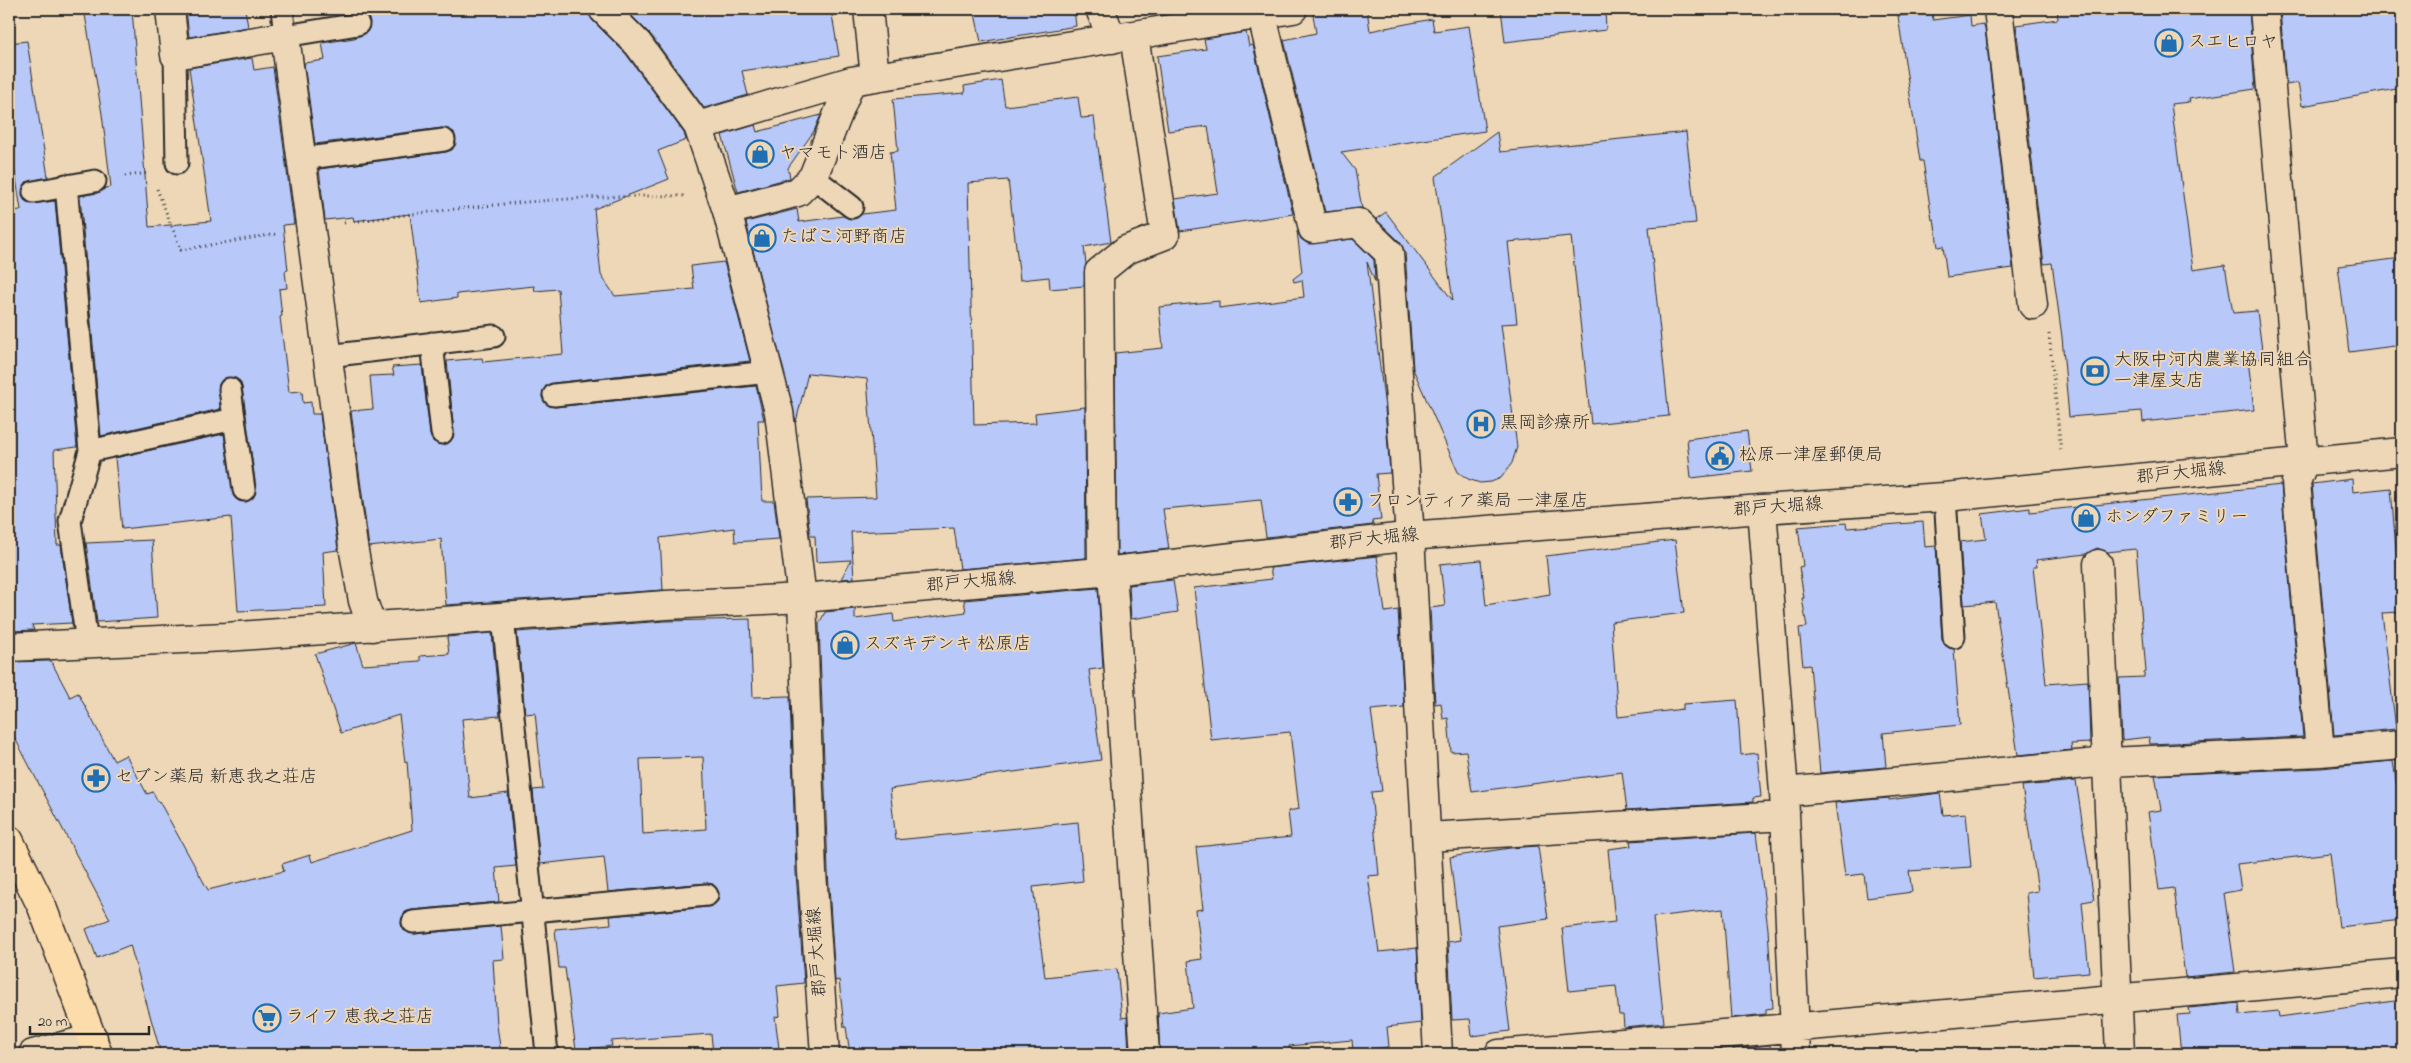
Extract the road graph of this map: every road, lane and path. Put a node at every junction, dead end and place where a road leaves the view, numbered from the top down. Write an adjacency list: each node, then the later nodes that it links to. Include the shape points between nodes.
1 (170, 9): 14 (street)
2 (282, 9): 12 (lane)
3 (603, 9): 16 (street, via 638,44)
4 (868, 9): 15 (street)
5 (1100, 9): 13 (street)
6 (1293, 9): 10 (street)
7 (1998, 9): 28 (street)
8 (2264, 9): 40 (street)
9 (1210, 16): 10 (street); 13 (street)
10 (1262, 16): 44 (street, via 1313,230 1358,223 1389,253)
11 (358, 24): 12 (lane)
12 (285, 36): 14 (street); 18 (street)
13 (1123, 38): 15 (street); 46 (street, via 1165,235 1126,250 1099,272)
14 (175, 55): 19 (lane)
15 (863, 79): 16 (street); 21 (street)
16 (698, 126): 25 (street)
17 (444, 140): 18 (lane)
18 (301, 159): 27 (street)
19 (177, 162): 20 (path, via 177,169)
20 (151, 173): 22 (path); 27 (path, via 181,250)
21 (813, 177): 25 (street, via 798,192); 26 (lane)
22 (95, 181): 23 (lane)
23 (66, 185): 24 (lane); 37 (lane)
24 (34, 192)
25 (724, 203): 27 (path, via 623,195 470,207); 32 (street)
26 (852, 207)
27 (310, 228): 31 (street)
28 (2033, 305): 39 (path, via 2050,337)
29 (494, 336): 30 (lane)
30 (432, 343): 31 (lane); 36 (lane)
31 (328, 356): 49 (street, via 353,546 363,601)
32 (769, 372): 34 (lane); 47 (street, via 779,412)
33 (230, 389): 35 (lane)
34 (554, 395)
35 (234, 419): 37 (lane); 41 (lane)
36 (442, 433)
37 (90, 451): 51 (lane, via 70,522)
38 (2402, 452): 40 (street, 郡戸大堀線)
39 (2061, 454)
40 (2304, 462): 42 (street, 郡戸大堀線); 54 (street, via 2296,482)
41 (244, 490)
42 (1945, 497): 43 (street, 郡戸大堀線); 50 (lane)
43 (1762, 508): 44 (street, 郡戸大堀線); 56 (street)
44 (1410, 536): 46 (street, 郡戸大堀線); 57 (street)
45 (2098, 564): 55 (street)
46 (1107, 571): 47 (street, 郡戸大堀線); 69 (street)
47 (802, 598): 48 (street); 68 (street, 郡戸大堀線, via 812,872)
48 (503, 617): 49 (street); 60 (lane)
49 (372, 627): 51 (street)
50 (1954, 637)
51 (87, 643): 52 (street)
52 (9, 647)
53 (2402, 744): 54 (street)
54 (2320, 752): 55 (street)
55 (2109, 762): 56 (street); 63 (street)
56 (1784, 804): 57 (street); 64 (street)
57 (1428, 837): 70 (street)
58 (9, 840): 65 (main road, via 42,907)
59 (707, 895): 60 (lane)
60 (532, 910): 61 (lane); 67 (lane)
61 (413, 922)
62 (2402, 973): 63 (street)
63 (2116, 1000): 64 (street); 72 (street)
64 (1796, 1042): 71 (street)
65 (95, 1046): 66 (street)
66 (34, 1054)
67 (547, 1054)
68 (825, 1054)
69 (1145, 1054)
70 (1438, 1054)
71 (1499, 1054)
72 (2120, 1054)

